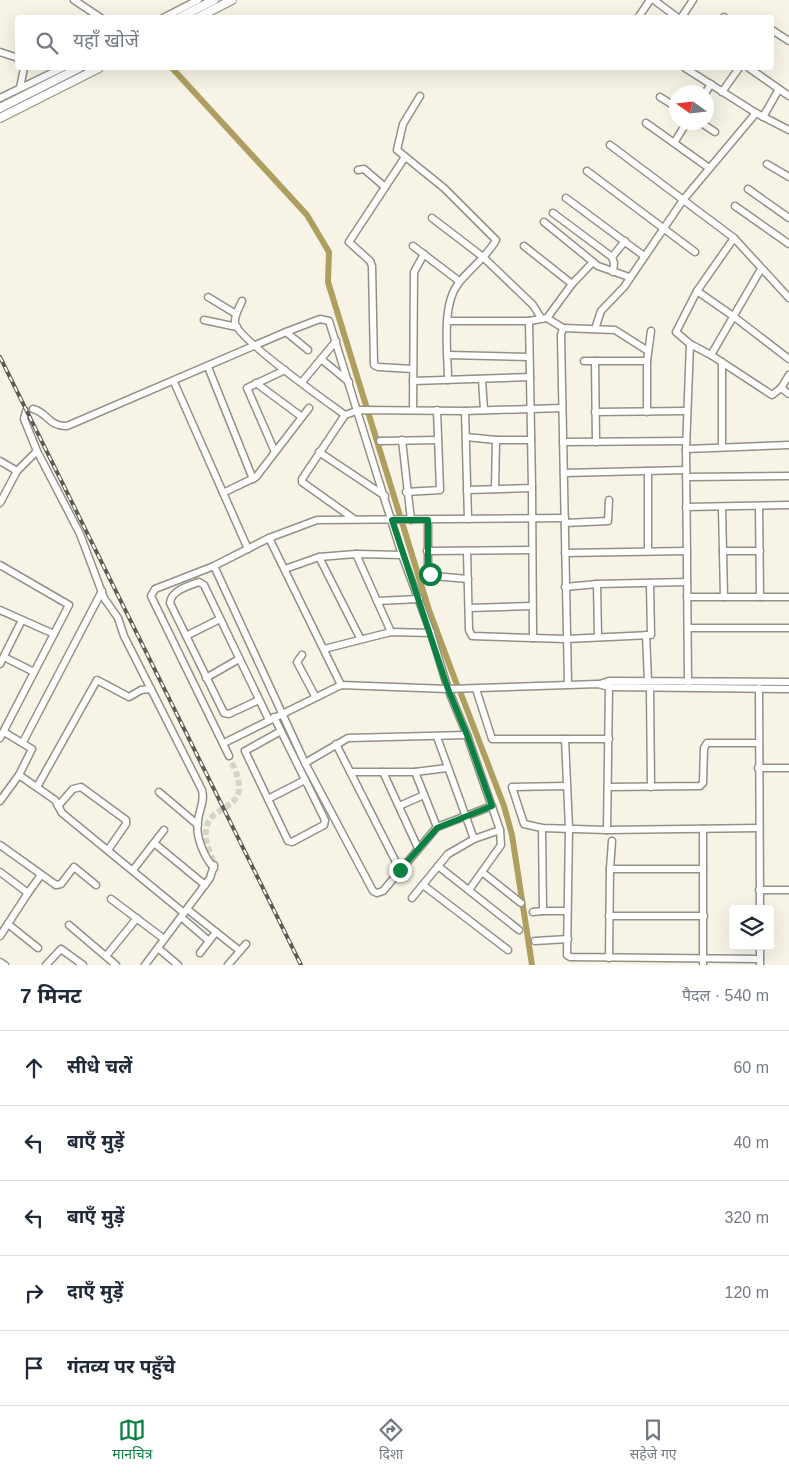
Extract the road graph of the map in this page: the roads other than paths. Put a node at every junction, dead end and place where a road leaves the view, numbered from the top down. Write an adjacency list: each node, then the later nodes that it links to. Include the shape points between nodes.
1 (74, 0): 8 (street)
2 (198, 0): 7 (street)
3 (214, 0): 10 (main road)
4 (232, 0): 11 (main road)
5 (652, 0): 12 (street); 13 (street)
6 (693, 0): 14 (street)
7 (189, 2): 9 (street)
8 (96, 15)
9 (167, 15)
10 (185, 15)
11 (203, 15)
12 (640, 15)
13 (675, 15)
14 (682, 15)
15 (774, 31): 16 (street)
16 (788, 38)
17 (0, 52): 18 (street)
18 (15, 57)
19 (24, 70): 27 (street)
20 (58, 70): 27 (street)
21 (75, 70): 35 (main road)
22 (95, 70): 38 (main road)
23 (688, 70): 26 (street)
24 (738, 70): 29 (street)
25 (752, 70): 28 (street)
26 (711, 84): 29 (street)
27 (20, 88): 33 (street)
28 (779, 89): 31 (street); 37 (street)
29 (722, 92): 36 (street)
30 (420, 96): 46 (street, via 403,124 397,145 397,150)
31 (789, 96)
32 (660, 97): 34 (street)
33 (0, 98)
34 (669, 103)
35 (0, 108)
36 (756, 113): 37 (street); 48 (street)
37 (763, 117): 40 (street)
38 (0, 118)
39 (646, 123): 44 (street)
40 (788, 127)
41 (681, 130): 44 (street)
42 (712, 130): 43 (street)
43 (715, 132)
44 (674, 142): 48 (street)
45 (610, 145): 55 (street)
46 (405, 158): 52 (street); 71 (street, via 444,188 496,238)
47 (767, 164): 51 (street)
48 (708, 168): 55 (street)
49 (358, 170): 52 (street, via 364,169)
50 (587, 171): 61 (street)
51 (789, 178)
52 (385, 187): 108 (street, via 349,242 372,266 374,365)
53 (748, 189): 59 (street)
54 (566, 198): 63 (street)
55 (683, 200): 61 (street); 62 (street)
56 (735, 206): 64 (street)
57 (553, 213): 70 (street)
58 (432, 218): 71 (street)
59 (789, 218)
60 (544, 222): 72 (street)
61 (664, 227): 67 (street); 69 (street)
62 (734, 238): 73 (street); 78 (street)
63 (624, 241): 69 (street); 70 (street)
64 (789, 244)
65 (413, 246): 68 (street)
66 (524, 246): 77 (street)
67 (695, 252)
68 (424, 254): 76 (street); 108 (street, via 414,272)
69 (644, 256): 75 (street)
70 (612, 257): 74 (street)
71 (483, 258): 76 (street); 84 (street)
72 (593, 262): 74 (street); 77 (street)
73 (761, 268): 80 (street); 83 (street)
74 (613, 272): 75 (street)
75 (629, 277): 90 (street, via 601,311)
76 (460, 281): 86 (street, via 451,296)
77 (572, 284): 84 (street)
78 (697, 291): 83 (street); 94 (street, via 676,332)
79 (208, 296): 82 (street)
80 (789, 296)
81 (242, 301): 82 (street)
82 (236, 314): 88 (street)
83 (733, 316): 99 (street); 102 (street)
84 (544, 318): 87 (street); 89 (street)
85 (204, 320): 88 (street)
86 (448, 321): 87 (street); 98 (street)
87 (528, 321): 100 (street)
88 (237, 327): 95 (street)
89 (563, 328): 90 (street); 122 (street)
90 (595, 329): 97 (street, via 615,330)
91 (286, 332): 93 (street, via 320,319 329,321); 95 (street); 96 (street)
92 (651, 332): 97 (street)
93 (336, 341): 101 (street); 118 (street)
94 (690, 344): 99 (street); 129 (street)
95 (255, 346): 107 (street); 109 (street)
96 (308, 350)
97 (648, 351): 105 (street)
98 (448, 355): 100 (street); 113 (street)
99 (711, 355): 106 (street)
100 (529, 357): 111 (street)
101 (321, 359): 116 (street); 118 (street)
102 (789, 359)
103 (584, 361): 104 (street)
104 (595, 361): 105 (street); 130 (street)
105 (647, 361): 131 (street)
106 (722, 362): 119 (street, via 772,395); 144 (street)
107 (208, 367): 115 (street); 155 (street)
108 (413, 369): 114 (street)
109 (286, 370): 116 (street); 117 (street)
110 (789, 375): 119 (street)
111 (530, 377): 112 (street); 123 (street)
112 (482, 379): 113 (street); 127 (street)
113 (448, 380): 114 (street)
114 (413, 381): 125 (street)
115 (174, 382): 146 (street, via 67,426 49,421 40,411 29,410 23,414); 160 (street)
116 (302, 382): 132 (street)
117 (256, 383): 133 (street); 147 (street, via 248,386 247,391)
118 (350, 383): 124 (street)
119 (781, 388): 120 (street)
120 (789, 394)
121 (309, 408): 133 (street)
122 (562, 408): 123 (street); 141 (street)
123 (530, 409): 127 (street); 138 (street)
124 (362, 410): 125 (street); 132 (street); 161 (street)
125 (413, 410): 126 (street)
126 (438, 410): 128 (street); 136 (street)
127 (484, 410): 128 (street)
128 (465, 411): 134 (street)
129 (687, 411): 131 (street); 140 (street)
130 (595, 412): 131 (street); 142 (street)
131 (648, 412)
132 (345, 415): 148 (street)
133 (302, 417): 147 (street)
134 (466, 437): 137 (street); 158 (street)
135 (402, 440): 136 (street); 139 (street); 159 (street)
136 (438, 440): 159 (street, via 440,490)
137 (496, 440): 138 (street); 157 (street)
138 (531, 440): 156 (street)
139 (380, 441)
140 (686, 441): 142 (street); 145 (street)
141 (563, 442): 142 (street); 152 (street)
142 (596, 442)
143 (789, 445): 144 (street)
144 (722, 447): 145 (street)
145 (686, 449): 153 (street)
146 (37, 451): 150 (street); 196 (street, via 80,534)
147 (275, 452): 155 (street)
148 (319, 452): 161 (street); 169 (street, via 302,482)
149 (0, 461): 150 (street)
150 (17, 470): 162 (street)
151 (648, 471): 152 (street); 153 (street); 181 (street)
152 (564, 473): 174 (street)
153 (686, 474): 154 (street); 166 (street)
154 (789, 476)
155 (253, 479): 160 (street)
156 (532, 488): 157 (street); 168 (street)
157 (495, 489): 158 (street)
158 (468, 490): 170 (street)
159 (406, 492): 172 (street)
160 (223, 493): 176 (street)
161 (385, 496): 171 (street)
162 (1, 499)
163 (609, 500): 174 (street, via 608,521)
164 (760, 506): 165 (street); 167 (street); 179 (street)
165 (789, 506)
166 (686, 507): 167 (street); 182 (street)
167 (722, 507): 183 (street)
168 (530, 518): 170 (street); 174 (street); 178 (street)
169 (354, 519): 171 (street); 175 (street, via 317,520)
170 (468, 519): 173 (street)
171 (392, 520): 172 (street); 186 (street)
172 (410, 520): 173 (street)
173 (428, 520): 177 (street)
174 (565, 521): 184 (street)
175 (269, 538): 176 (street); 190 (street)
176 (248, 549): 189 (street)
177 (427, 550): 180 (street); 191 (street, via 428,567 433,576)
178 (531, 550): 180 (street); 203 (street)
179 (760, 550): 183 (street); 200 (street)
180 (468, 551): 191 (street)
181 (648, 551): 182 (street); 184 (street)
182 (687, 551): 192 (street)
183 (723, 551): 199 (street)
184 (565, 553): 195 (street)
185 (356, 554): 186 (street); 187 (street); 202 (street)
186 (402, 555): 201 (street)
187 (319, 556): 190 (street); 216 (street)
188 (0, 566): 212 (street, via 69,605)
189 (214, 566): 240 (street); 250 (street, via 155,589 151,596)
190 (285, 569): 219 (street)
191 (468, 579): 204 (street)
192 (687, 582): 193 (street); 198 (street)
193 (650, 583): 194 (street); 213 (street, via 651,635)
194 (597, 584): 195 (street); 215 (street)
195 (565, 587): 218 (street)
196 (102, 591): 235 (street); 249 (street)
197 (789, 596): 200 (street)
198 (687, 597): 199 (street); 208 (street)
199 (724, 597): 200 (street)
200 (760, 597)
201 (418, 599): 202 (street); 211 (street)
202 (377, 601): 210 (street)
203 (532, 606): 204 (street); 217 (street)
204 (469, 608): 217 (street, via 472,636)
205 (0, 610): 207 (street)
206 (220, 619): 214 (street); 214 (street, via 201,582 174,593 170,603); 222 (street)
207 (22, 620): 212 (street); 221 (street)
208 (688, 628): 209 (street); 226 (street)
209 (789, 628)
210 (391, 632): 211 (street); 216 (street)
211 (431, 633): 236 (street)
212 (54, 634): 224 (street)
213 (646, 635): 215 (street); 231 (street)
214 (186, 636): 225 (street)
215 (598, 637): 218 (street)
216 (360, 638): 219 (street)
217 (533, 638): 218 (street)
218 (566, 639): 228 (street)
219 (324, 649): 230 (street)
220 (302, 655): 238 (street, via 297,662)
221 (4, 657): 223 (street); 224 (street)
222 (239, 659): 225 (street); 239 (street)
223 (0, 664)
224 (34, 672): 244 (street)
225 (206, 678): 239 (street, via 224,713 229,714)
226 (688, 682): 227 (street); 231 (street)
227 (789, 682)
228 (568, 684): 229 (street); 233 (street)
229 (598, 684): 231 (street, via 609,681); 232 (street)
230 (341, 685): 236 (street); 238 (street)
231 (649, 685): 232 (street); 234 (street); 266 (street)
232 (609, 687): 248 (street)
233 (476, 688): 236 (street); 247 (street, via 492,739)
234 (759, 688): 237 (street); 251 (street)
235 (151, 689): 264 (street, via 129,697 97,680); 275 (street, via 202,790 203,806)
236 (448, 689): 245 (street)
237 (789, 689)
238 (315, 696): 240 (street)
239 (259, 700): 241 (street)
240 (282, 713): 241 (street); 254 (street)
241 (271, 719): 243 (street); 250 (street)
242 (0, 723): 244 (street)
243 (281, 731): 262 (street); 269 (street, via 245,751)
244 (4, 732): 249 (street)
245 (467, 735): 246 (street); 273 (street)
246 (437, 737): 252 (street, via 348,738); 255 (street)
247 (564, 739): 248 (street); 263 (street)
248 (608, 739): 265 (street)
249 (23, 742): 261 (street, via 32,749)
250 (224, 743): 253 (street)
251 (758, 743): 256 (street); 266 (street, via 707,743 702,785)
252 (336, 744): 254 (street); 258 (street)
253 (229, 756)
254 (305, 763): 294 (street, via 373,891 383,891)
255 (447, 768): 260 (street); 274 (street)
256 (758, 768): 257 (street); 279 (street)
257 (789, 768)
258 (350, 772): 259 (street); 294 (street)
259 (383, 772): 260 (street); 272 (street)
260 (415, 772): 268 (street)
261 (19, 775): 264 (street); 270 (street)
262 (305, 780): 269 (street); 269 (street, via 325,823 292,842 288,841)
263 (566, 786): 277 (street, via 512,787 524,824); 278 (street)
264 (37, 787): 271 (street)
265 (608, 787): 266 (street); 283 (street)
266 (651, 787)
267 (159, 792): 275 (street)
268 (424, 795): 272 (street); 276 (street)
269 (268, 799)
270 (0, 801)
271 (58, 806): 289 (street, via 62,813); 289 (street, via 73,788 81,787 126,820)
272 (399, 806): 288 (street)
273 (492, 806): 274 (street); 282 (street)
274 (464, 817): 276 (street); 284 (street)
275 (198, 825): 298 (street, via 204,857 214,865)
276 (437, 828): 288 (street)
277 (542, 828): 278 (street); 309 (street)
278 (569, 828): 283 (street); 310 (street)
279 (758, 828): 280 (street); 302 (street)
280 (702, 829): 283 (street); 292 (street)
281 (164, 830): 286 (street)
282 (500, 830): 284 (street); 296 (street, via 501,845)
283 (607, 830)
284 (474, 839): 290 (street, via 448,854)
285 (612, 841): 291 (street)
286 (154, 843): 293 (street); 298 (street)
287 (0, 845): 297 (street)
288 (418, 848): 294 (street)
289 (108, 850): 293 (street)
290 (438, 866): 300 (street); 301 (street)
291 (610, 869): 292 (street); 313 (street)
292 (703, 869): 314 (street)
293 (132, 870): 312 (street)
294 (400, 870)
295 (0, 872): 304 (street)
296 (482, 872): 301 (street); 307 (street)
297 (41, 875): 299 (street, via 56,885 61,884 74,867); 304 (street)
298 (205, 884): 312 (street)
299 (96, 885)
300 (423, 885): 305 (street); 328 (street)
301 (468, 890): 318 (street)
302 (759, 890): 303 (street); 308 (street)
303 (789, 890)
304 (28, 893): 316 (street)
305 (412, 898)
306 (111, 899): 315 (street)
307 (520, 903)
308 (760, 905)
309 (544, 911): 310 (street); 311 (street)
310 (567, 911): 322 (street)
311 (533, 912)
312 (184, 913): 319 (street); 321 (street); 323 (street)
313 (609, 916): 314 (street); 333 (street)
314 (704, 916): 335 (street)
315 (136, 918): 321 (street); 331 (street)
316 (8, 924): 320 (street); 326 (street)
317 (69, 925): 331 (street)
318 (519, 930)
319 (216, 932): 323 (street); 329 (street)
320 (0, 936)
321 (164, 939): 327 (street)
322 (568, 939): 324 (street); 333 (street, via 567,955 570,957)
323 (209, 941): 330 (street)
324 (535, 941)
325 (246, 944): 329 (street)
326 (38, 948)
327 (158, 948): 342 (street); 343 (street)
328 (508, 950)
329 (240, 951): 344 (street)
330 (200, 953)
331 (106, 956): 341 (street)
332 (727, 957): 335 (street); 337 (street); 347 (street)
333 (610, 958): 334 (street)
334 (637, 958): 335 (street); 345 (street)
335 (704, 958): 346 (street)
336 (0, 962): 338 (street)
337 (760, 962)
338 (5, 965)
339 (46, 965): 340 (street, via 61,949)
340 (83, 965)
341 (116, 965)
342 (144, 965)
343 (178, 965)
344 (228, 965)
345 (637, 965)
346 (703, 965)
347 (727, 965)

